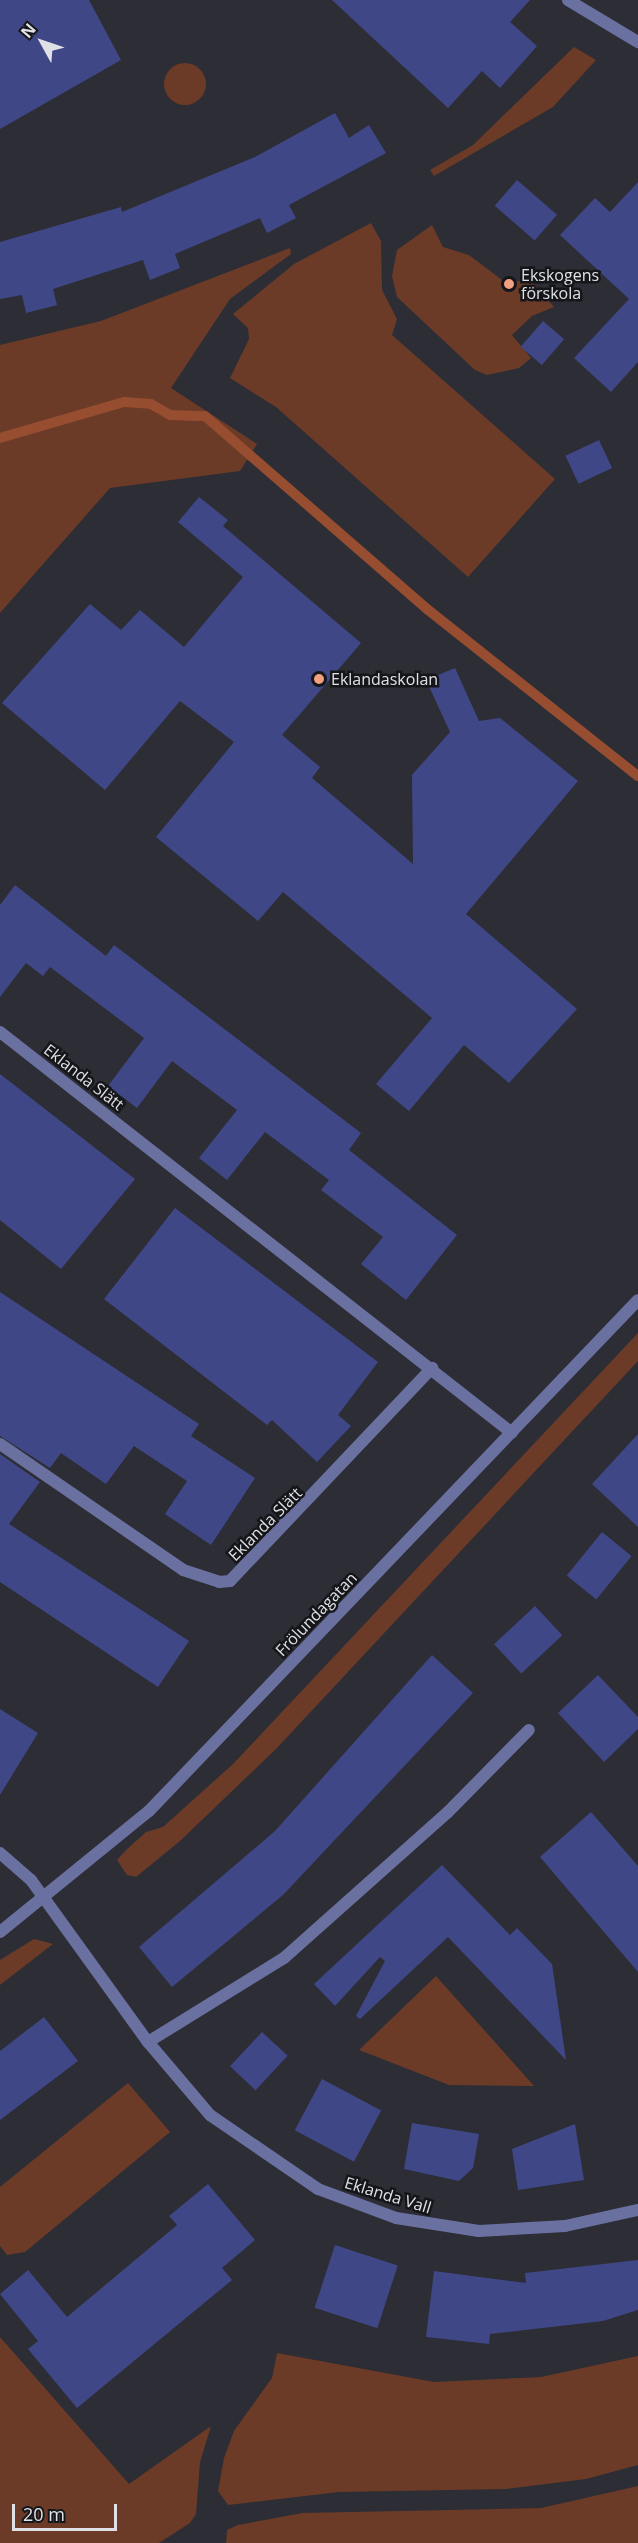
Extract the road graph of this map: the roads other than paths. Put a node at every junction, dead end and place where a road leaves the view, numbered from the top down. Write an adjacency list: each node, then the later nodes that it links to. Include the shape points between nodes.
1 (568, 0): 2 (street)
2 (638, 42)
3 (0, 1032): 5 (street, Eklanda Slätt)
4 (638, 1300): 6 (street, Frölundagatan)
5 (432, 1368): 6 (street, Eklanda Slätt); 7 (street, Eklanda Slätt, via 230,1581 219,1582 183,1570)
6 (512, 1432): 10 (street, Frölundagatan, via 149,1811)
7 (0, 1444)
8 (529, 1730): 12 (street, via 447,1812 284,1958)
9 (0, 1853): 10 (street, Eklanda Vall)
10 (44, 1898): 11 (street, Frölundagatan); 12 (street, Eklanda Vall)
11 (0, 1932)
12 (148, 2042): 13 (street, Eklanda Vall, via 210,2115 244,2144 318,2189 360,2207 478,2231 564,2226)
13 (638, 2210)

